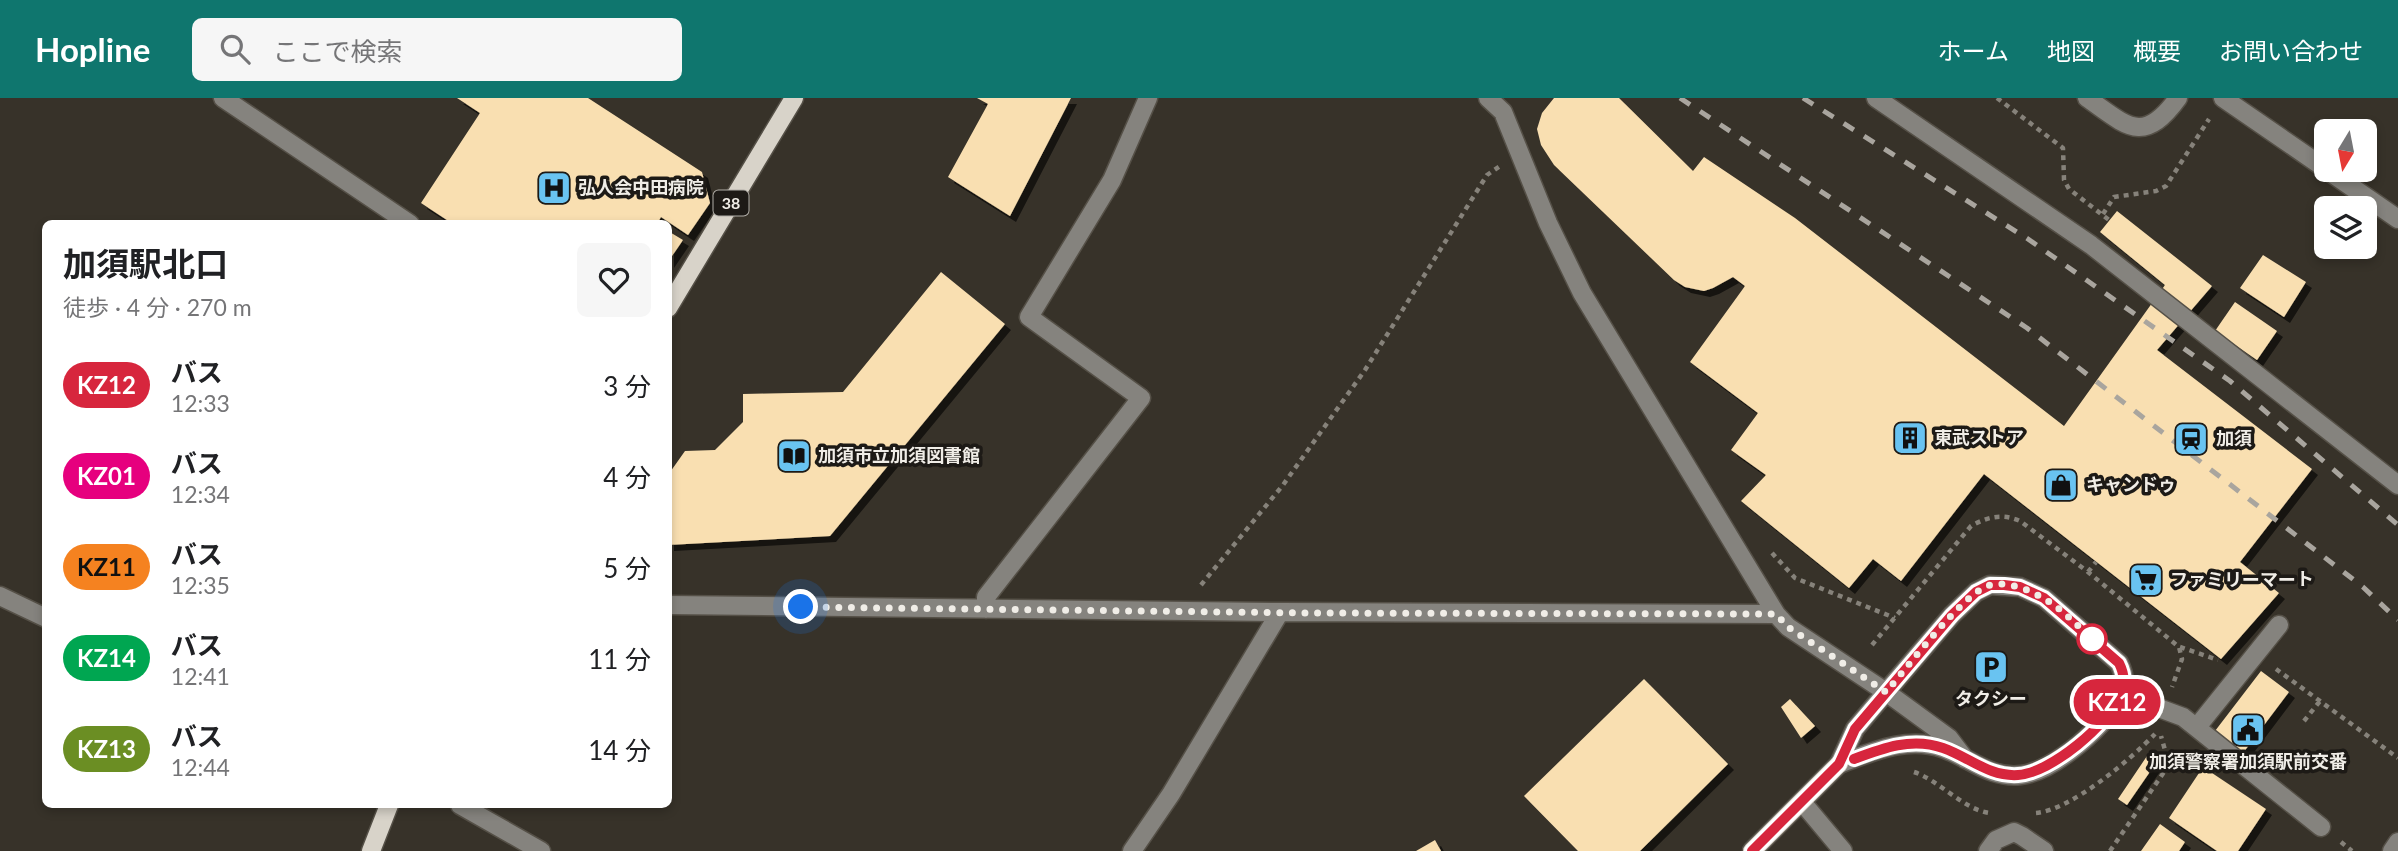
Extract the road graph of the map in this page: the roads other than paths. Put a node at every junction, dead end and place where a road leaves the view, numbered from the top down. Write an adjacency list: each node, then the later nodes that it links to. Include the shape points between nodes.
1 (223, 98): 12 (street)
2 (794, 98): 13 (main road, 38)
3 (1148, 98): 17 (street, via 1112,180 1029,317 1141,398 986,597)
4 (1488, 98): 19 (street, via 1503,112 1582,293)
5 (1875, 98): 14 (street, via 2091,244)
6 (2087, 98): 7 (street, via 2122,123 2150,127)
7 (2178, 98)
8 (2219, 104): 9 (street)
9 (2314, 162)
10 (2345, 182): 11 (street)
11 (2398, 219)
12 (404, 220)
13 (672, 301)
14 (2398, 485)
15 (0, 596): 20 (street)
16 (672, 606): 17 (street)
17 (986, 609): 18 (street)
18 (1280, 612): 19 (street); 34 (street)
19 (1776, 614): 22 (street, via 1788,627)
20 (42, 616)
21 (2279, 625): 24 (street)
22 (1886, 692): 23 (street, via 1976,592 2004,585 2044,598 2119,663 2124,677); 25 (street, via 1949,738); 26 (street, via 1855,729)
23 (2122, 694): 24 (street, via 2165,708); 25 (street, via 2088,735 2036,772 2006,776)
24 (2197, 727): 30 (street)
25 (1965, 759): 26 (street, via 1943,748 1906,743)
26 (1839, 764): 27 (main road)
27 (1802, 802): 35 (main road); 36 (street)
28 (388, 808): 32 (main road)
29 (465, 808): 33 (street)
30 (2321, 827)
31 (2398, 842): 39 (street)
32 (371, 851)
33 (541, 851)
34 (1132, 851)
35 (1752, 851)
36 (1843, 851)
37 (1988, 851): 38 (street, via 1996,840 2014,832)
38 (2044, 851)
39 (2392, 851)

